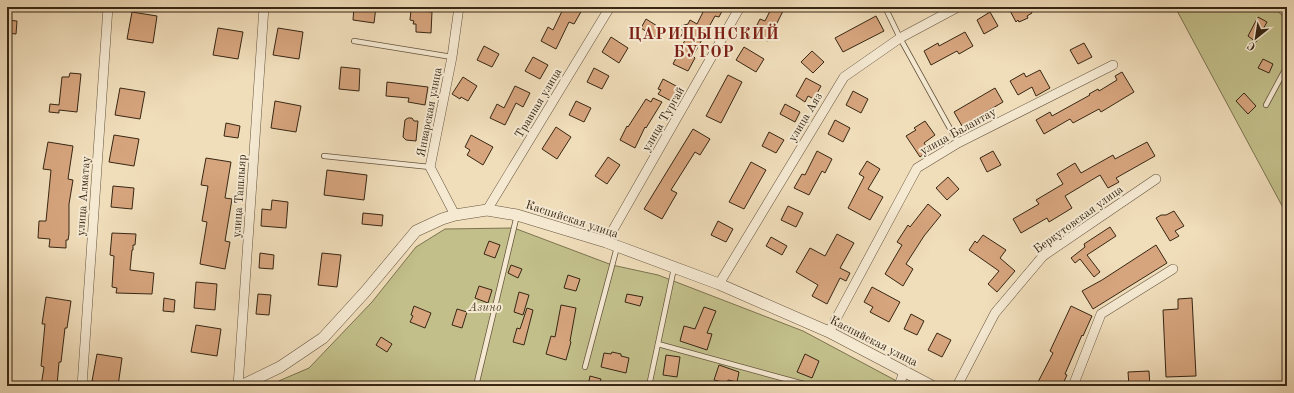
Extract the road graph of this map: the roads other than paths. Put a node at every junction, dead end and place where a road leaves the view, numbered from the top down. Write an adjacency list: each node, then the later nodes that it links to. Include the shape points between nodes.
1 (108, 7): 32 (street, улица Алматау)
2 (264, 7): 33 (street, улица Ташлыяр)
3 (459, 7): 12 (street, Январская улица)
4 (610, 7): 20 (street, Травная улица)
5 (740, 7): 23 (street, улица Тургай)
6 (885, 7): 10 (lane)
7 (958, 7): 10 (street, улица Аяз)
8 (1277, 7): 9 (lane)
9 (1287, 16)
10 (900, 38): 16 (lane); 27 (street, улица Аяз, via 844,77)
11 (354, 41): 12 (lane)
12 (452, 57): 18 (street, Январская улица)
13 (1113, 65): 16 (street, улица Балантау)
14 (1287, 66): 15 (lane)
15 (1266, 105)
16 (958, 143): 28 (street, улица Балантау, via 917,168)
17 (324, 156): 18 (lane)
18 (430, 167): 21 (street, Январская улица)
19 (1156, 179): 40 (street, Беркутовская улица, via 1044,256 995,313)
20 (487, 210): 21 (street, Каспийская улица); 22 (street, Каспийская улица)
21 (456, 215): 34 (street, Каспийская улица, via 416,231 323,338 280,366)
22 (517, 215): 23 (street, Каспийская улица); 35 (lane)
23 (606, 242): 24 (street, Каспийская улица)
24 (617, 246): 25 (street, Каспийская улица); 30 (lane)
25 (674, 268): 27 (street, Каспийская улица); 29 (lane)
26 (1174, 269): 41 (street, via 1101,314)
27 (719, 284): 28 (street, Каспийская улица)
28 (829, 332): 31 (street, Каспийская улица)
29 (658, 344): 36 (lane); 37 (lane)
30 (585, 367)
31 (904, 371): 38 (street); 39 (street, Каспийская улица)
32 (82, 386)
33 (238, 386)
34 (241, 386)
35 (476, 386)
36 (649, 386)
37 (810, 386)
38 (899, 386)
39 (932, 386)
40 (957, 386)
41 (1073, 386)

